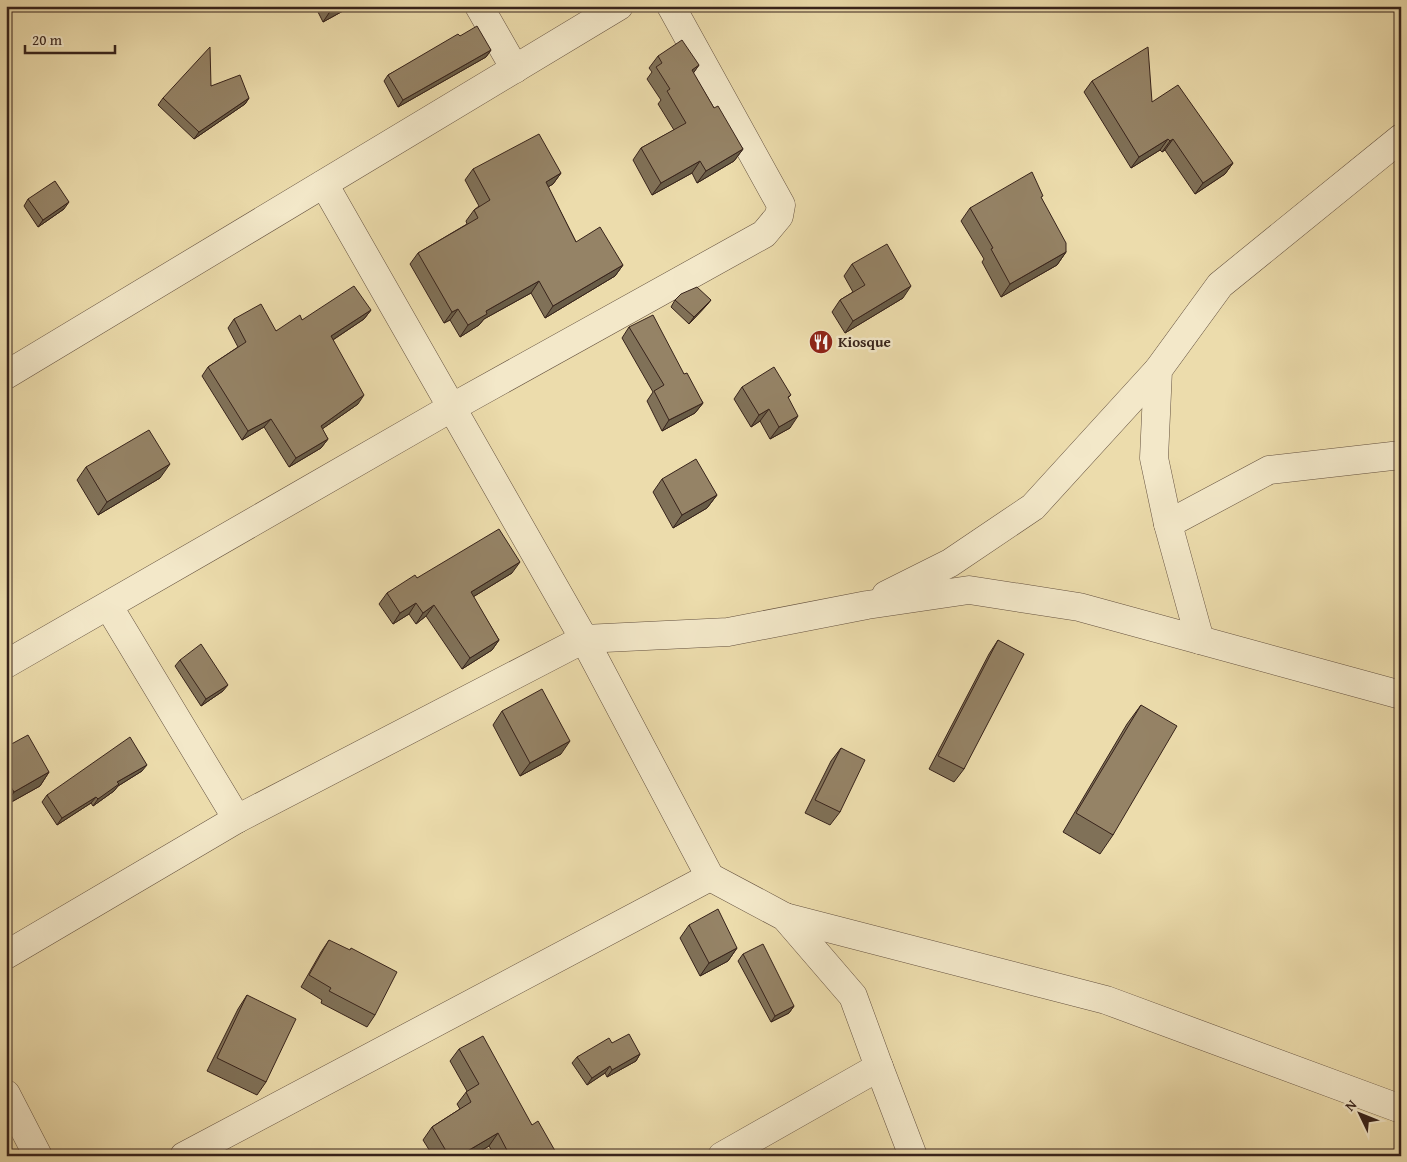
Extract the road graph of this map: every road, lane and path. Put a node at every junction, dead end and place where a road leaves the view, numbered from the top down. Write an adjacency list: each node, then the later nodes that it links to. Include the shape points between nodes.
1 (479, 6): 4 (street)
2 (618, 6): 4 (street)
3 (672, 6): 9 (street, via 781,205 779,216 764,234)
4 (514, 69): 6 (street)
5 (1401, 138): 7 (street, via 1220,285)
6 (324, 184): 8 (street); 9 (street)
7 (1158, 370): 11 (street, via 1154,458); 12 (street, via 1033,508 950,563)
8 (8, 372)
9 (451, 408): 13 (street); 14 (street)
10 (1401, 455): 11 (street, via 1269,470)
11 (1168, 524): 15 (street)
12 (867, 605): 14 (street, via 728,632); 15 (street, via 969,590 1079,607)
13 (109, 607): 16 (street); 18 (street)
14 (584, 640): 18 (street); 19 (street)
15 (1200, 640): 17 (street)
16 (6, 664)
17 (1401, 695)
18 (237, 819): 21 (street)
19 (710, 877): 20 (street); 26 (street)
20 (785, 917): 22 (street, via 854,996); 24 (street, via 1106,1000)
21 (6, 955)
22 (879, 1068): 27 (street); 28 (street)
23 (6, 1094): 25 (street)
24 (1401, 1109)
25 (38, 1156)
26 (184, 1156)
27 (722, 1156)
28 (913, 1156)

